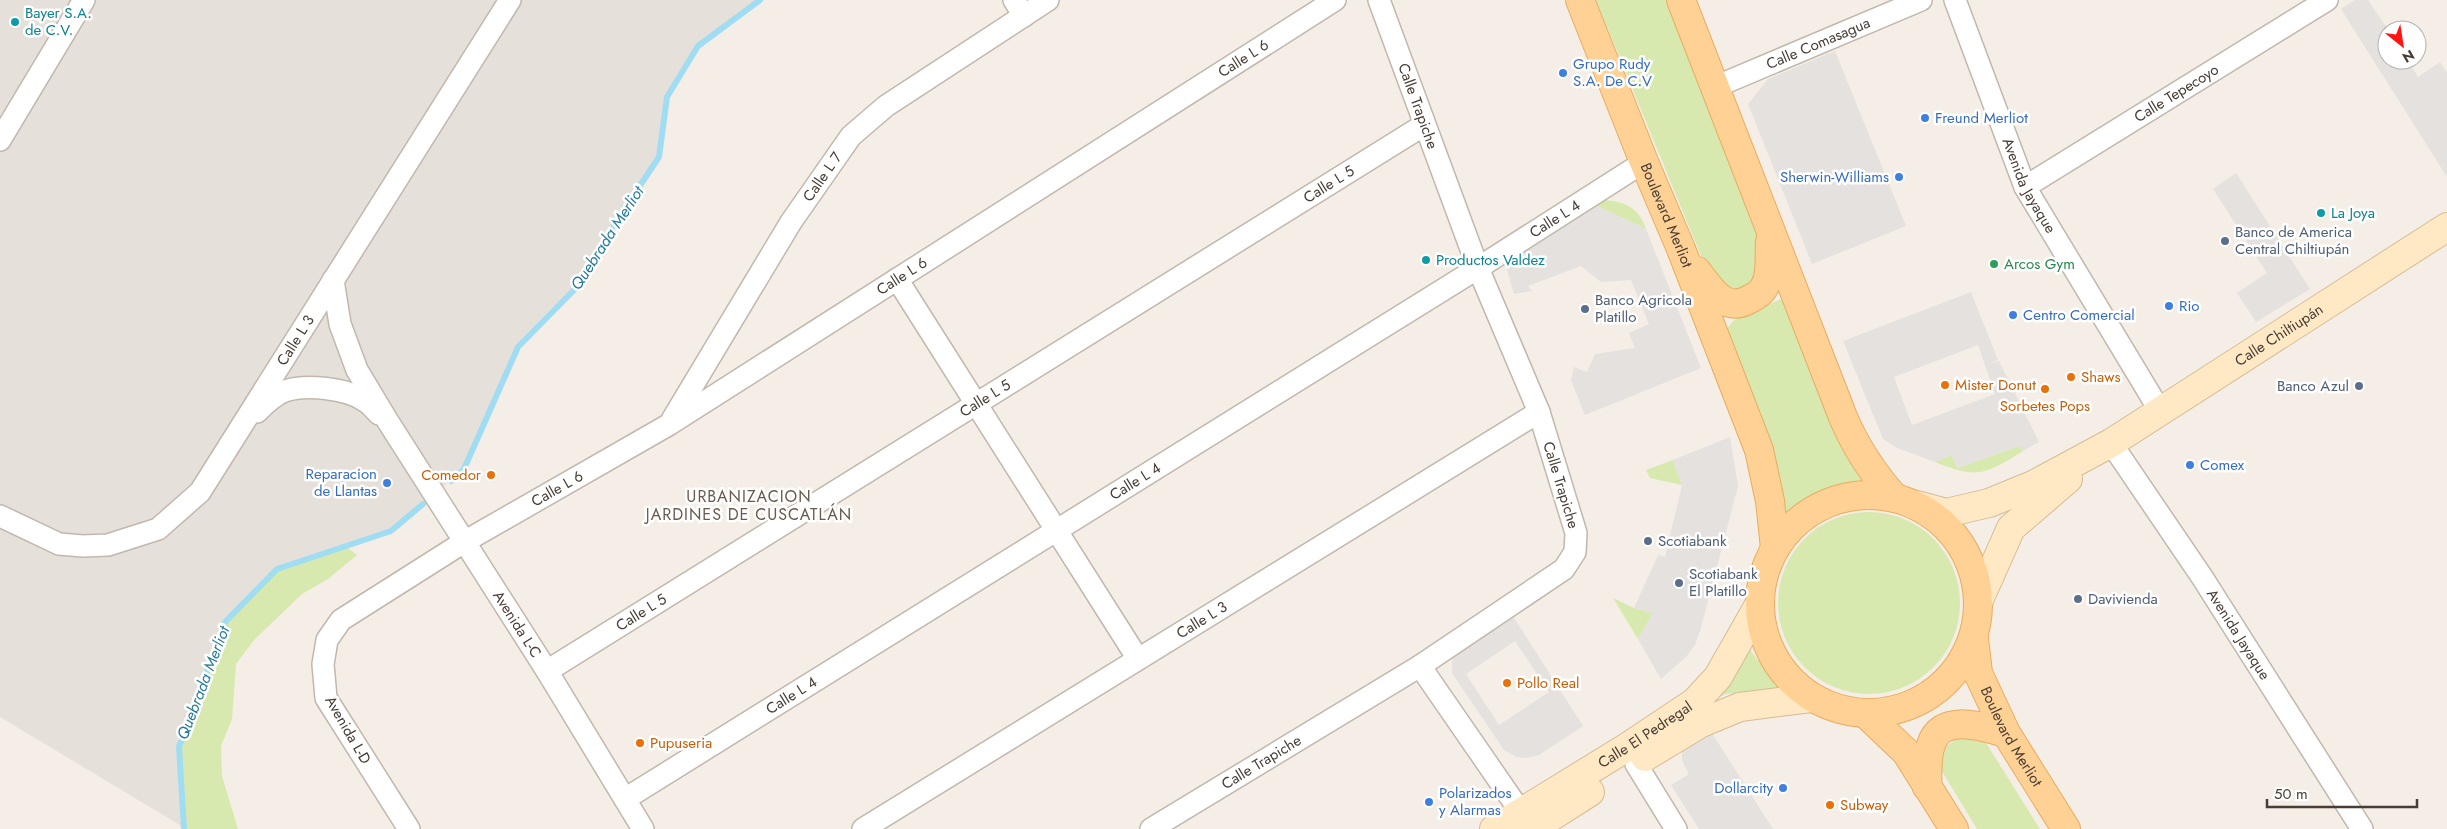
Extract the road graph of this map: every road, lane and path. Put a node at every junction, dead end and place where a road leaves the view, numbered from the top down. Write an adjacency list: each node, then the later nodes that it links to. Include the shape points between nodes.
1 (84, 0): 14 (street)
2 (510, 0): 22 (street, Calle L 3)
3 (1048, 0): 11 (street, Calle L 7)
4 (1335, 0): 21 (street, Calle L 6)
5 (1379, 0): 13 (street, Calle Trapiche)
6 (1580, 0): 15 (main road, Boulevard Merliot)
7 (1681, 0): 12 (main road)
8 (1921, 0): 12 (street, Calle Comasagua)
9 (1955, 0): 16 (street, Avenida Jayaque)
10 (2327, 0): 16 (street, Calle Tepecoyo)
11 (1019, 8): 27 (street, Calle L 7, via 886,106 851,136 791,222)
12 (1716, 87): 18 (main road)
13 (1424, 125): 20 (street, Calle Trapiche); 23 (street, Calle L 5)
14 (0, 140)
15 (1644, 162): 19 (main road, Boulevard Merliot); 20 (street, Calle L 4)
16 (2025, 186): 24 (street, Avenida Jayaque)
17 (2447, 227): 24 (main road, Calle Chiltiupán)
18 (1771, 234): 19 (main road, via 1768,280 1761,294 1741,304 1731,304 1718,298); 30 (main road, via 1856,447 1872,473)
19 (1681, 250): 34 (main road, Boulevard Merliot, via 1759,450 1770,500)
20 (1478, 268): 25 (street, Calle Trapiche); 32 (street, Calle L 4)
21 (897, 279): 23 (street); 27 (street, Calle L 6)
22 (332, 280): 26 (street, Avenida L-C, via 340,324 357,370); 28 (street, Calle L 3)
23 (976, 404): 32 (street); 40 (street, Calle L 5)
24 (2160, 411): 29 (main road, Calle Chiltiupán)
25 (1539, 412): 38 (street, Calle L 3); 39 (street, Calle Trapiche, via 1576,533 1575,552 1564,569)
26 (387, 420): 28 (street, Avenida L-C, via 364,400 336,390 310,388 285,391 269,400); 33 (street, Avenida L-C)
27 (670, 424): 33 (street, Calle L 6)
28 (242, 426): 31 (street, Calle L 3, via 200,492 158,529 108,545 83,546 59,544)
29 (2112, 443): 30 (main road, Calle Chiltiupán, via 2033,485 1989,503 1946,513); 35 (main road, Calle Chiltiupán, via 2011,528); 56 (street, Avenida Jayaque, via 2202,576)
30 (1906, 501): 34 (main road, via 1872,495 1826,503 1800,520); 35 (main road, via 1937,518 1954,534 1968,554)
31 (0, 516)
32 (1056, 530): 38 (street); 46 (street, Calle L 4)
33 (464, 542): 40 (street, Avenida L-C); 48 (street, Avenida L-D, via 341,620 327,640 323,664 326,698)
34 (1775, 548): 36 (main road, via 1766,566)
35 (1980, 600): 37 (main road)
36 (1759, 605): 41 (main road, via 1763,632 1773,658 1790,680); 47 (main road, Calle El Pedregal, via 1718,677 1695,702 1629,746)
37 (1974, 639): 42 (main road, via 1961,664 1943,686 1920,702 1894,711); 43 (main road, Boulevard Merliot, via 1978,673)
38 (1138, 660): 50 (street, Calle L 3)
39 (1420, 666): 47 (street); 51 (street, Calle Trapiche)
40 (547, 671): 46 (street, Avenida L-C)
41 (1811, 698): 42 (main road, via 1837,709); 44 (main road, Calle El Pedregal, via 1740,707 1701,723)
42 (1866, 714): 45 (main road, via 1906,752)
43 (2006, 733): 45 (main road, via 1967,724 1948,726 1939,732 1930,745); 55 (main road, Boulevard Merliot)
44 (1636, 764): 47 (main road, Calle El Pedregal); 53 (street)
45 (1927, 787): 54 (main road)
46 (625, 799): 49 (street, Avenida L-C)
47 (1530, 825): 52 (main road, Calle El Pedregal)
48 (409, 829)
49 (643, 829)
50 (863, 829)
51 (1151, 829)
52 (1494, 829)
53 (1676, 829)
54 (1954, 829)
55 (2066, 829)
56 (2362, 829)

